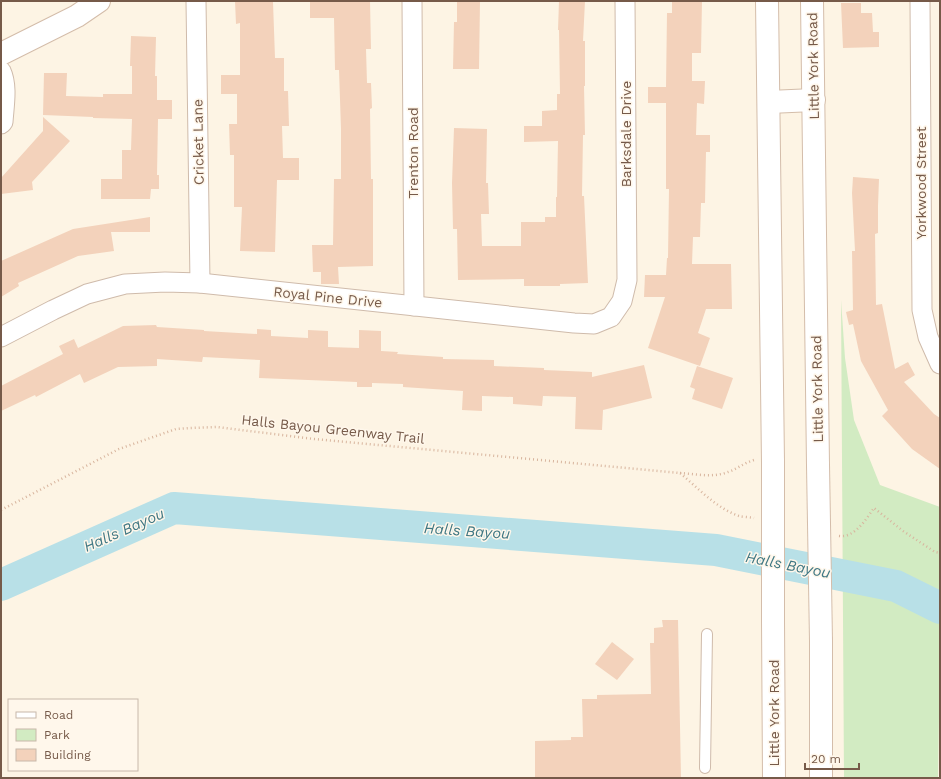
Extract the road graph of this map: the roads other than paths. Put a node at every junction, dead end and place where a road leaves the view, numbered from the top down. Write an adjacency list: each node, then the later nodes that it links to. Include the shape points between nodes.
1 (99, 1): 8 (main road, via 77,16)
2 (196, 1): 14 (street, Cricket Lane)
3 (412, 1): 15 (street, Trenton Road)
4 (625, 1): 13 (street, Barksdale Drive)
5 (767, 1): 11 (main road, Little York Road)
6 (812, 1): 10 (main road, Little York Road)
7 (920, 1): 17 (street, Yorkwood Street, via 922,310 928,337)
8 (1, 54)
9 (1, 71): 12 (street, via 4,76 5,102)
10 (814, 100): 11 (main road); 21 (main road, Little York Road, bridge)
11 (769, 102): 20 (main road, Little York Road, bridge, via 766,461 773,621)
12 (1, 124)
13 (627, 268): 15 (street, Royal Pine Drive, via 622,301 610,317 594,324)
14 (200, 283): 15 (street, Royal Pine Drive); 16 (street, Royal Pine Drive, via 125,284 87,294)
15 (414, 306)
16 (1, 337)
17 (939, 363)
18 (707, 634): 19 (lane)
19 (705, 768)
20 (774, 778)
21 (821, 778)

